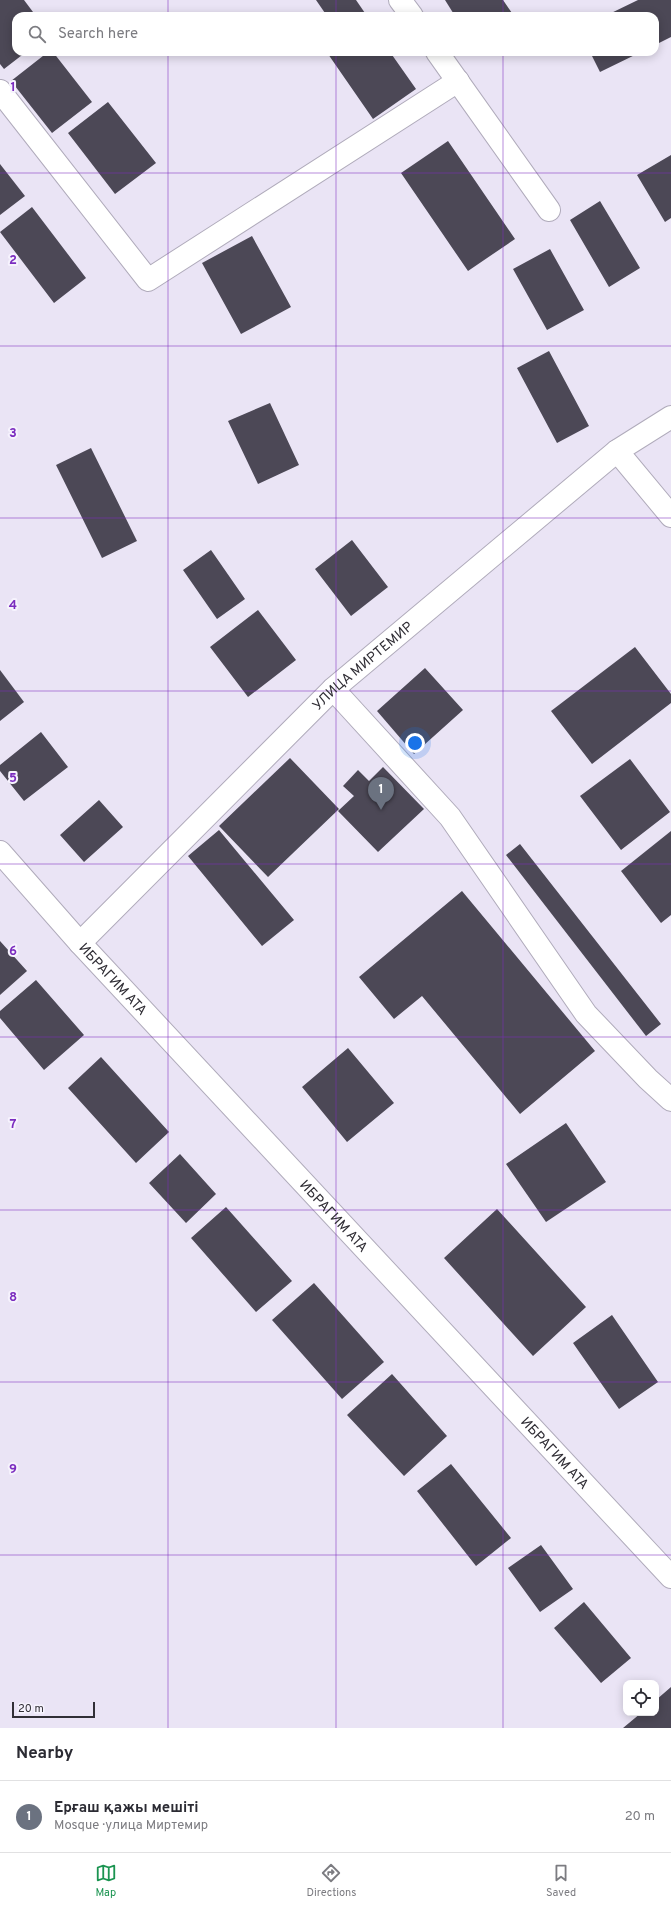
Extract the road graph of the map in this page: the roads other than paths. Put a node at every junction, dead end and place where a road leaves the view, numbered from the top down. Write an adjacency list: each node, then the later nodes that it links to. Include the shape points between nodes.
1 (400, 0): 2 (street)
2 (409, 12)
3 (440, 56): 4 (street)
4 (458, 81): 5 (street, via 148,280); 6 (street)
5 (0, 91)
6 (548, 210)
7 (671, 417): 8 (street, УЛИЦА МИРТЕМИР)
8 (617, 451): 9 (street); 10 (street, УЛИЦА МИРТЕМИР)
9 (671, 516)
10 (333, 689): 12 (street, УЛИЦА МИРТЕМИР); 13 (street, via 450,817 586,1014)
11 (0, 852): 12 (street, ИБРАГИМ АТА)
12 (80, 943): 14 (street, ИБРАГИМ АТА)
13 (671, 1100)
14 (671, 1577)

